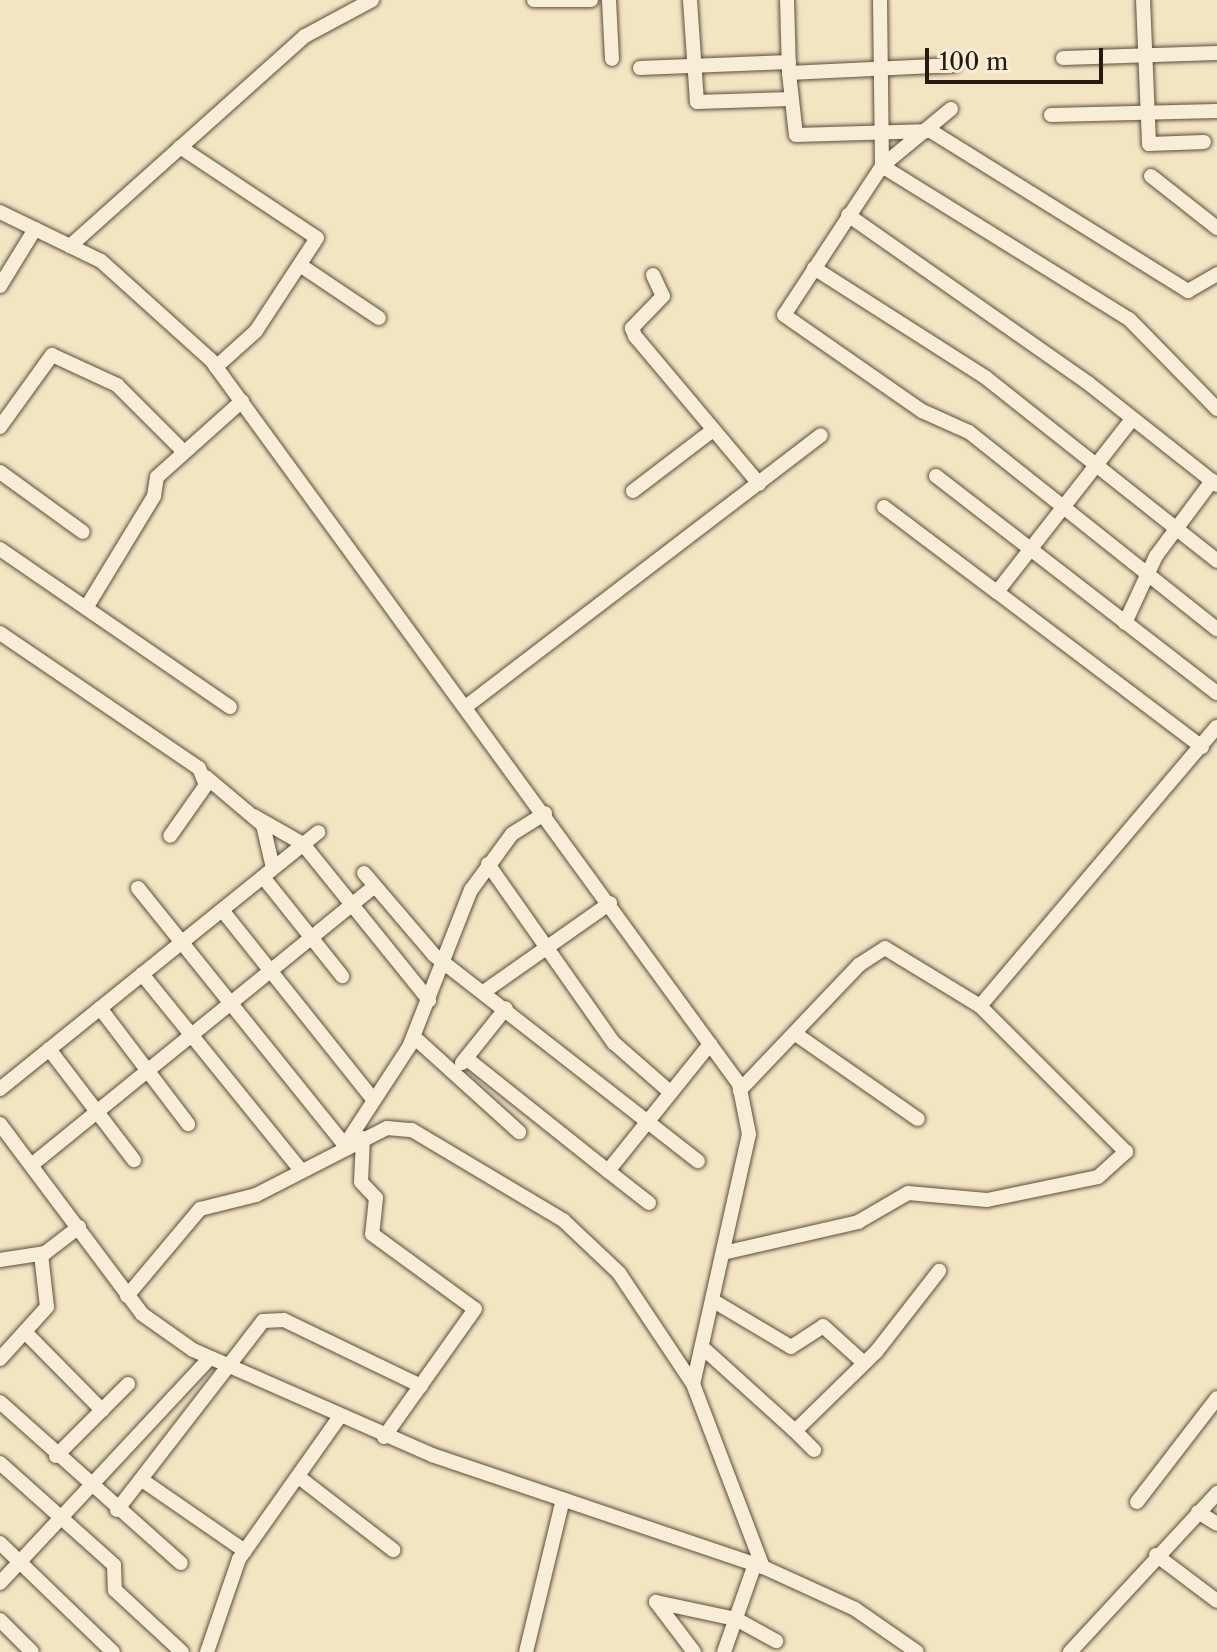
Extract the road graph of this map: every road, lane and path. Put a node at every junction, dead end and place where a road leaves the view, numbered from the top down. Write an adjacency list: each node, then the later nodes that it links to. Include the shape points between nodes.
1 (372, 0): 26 (street, via 305,36)
2 (534, 0): 3 (street)
3 (591, 0)
4 (609, 0): 12 (street)
5 (690, 0): 13 (street)
6 (787, 0): 17 (street)
7 (880, 0): 15 (street)
8 (1143, 0): 10 (street)
9 (1217, 53): 10 (street)
10 (1145, 57): 11 (street); 21 (street)
11 (1063, 58)
12 (612, 59)
13 (693, 65): 16 (street); 17 (street); 18 (street, via 701,106)
14 (955, 65): 15 (street)
15 (883, 66): 17 (street); 24 (street)
16 (640, 68)
17 (789, 68): 18 (street)
18 (790, 99): 24 (street, via 792,130 802,137)
19 (951, 109): 23 (street)
20 (1217, 111): 21 (street)
21 (1147, 113): 22 (street); 25 (street, via 1149,144)
22 (1051, 115)
23 (931, 131): 24 (street); 27 (street); 36 (street, via 1188,291)
24 (884, 136): 27 (street)
25 (1204, 142)
26 (180, 147): 33 (street); 34 (street, via 317,238)
27 (882, 166): 30 (street); 41 (street, via 1129,319)
28 (1151, 176): 31 (street)
29 (0, 212): 32 (street)
30 (848, 215): 35 (street); 43 (street)
31 (1217, 228)
32 (35, 229): 33 (street); 38 (street)
33 (70, 246): 40 (street, via 101,261)
34 (300, 265): 39 (street); 40 (street, via 256,331)
35 (814, 268): 48 (street, via 985,377); 54 (street, via 784,315 922,411 969,432)
36 (1217, 274)
37 (653, 275): 45 (street, via 663,296 632,328 635,336)
38 (0, 286)
39 (379, 318)
40 (216, 367): 42 (street)
41 (1213, 399)
42 (242, 401): 47 (street); 68 (street)
43 (1132, 419): 48 (street); 51 (street)
44 (0, 427): 47 (street, via 52,355 117,385)
45 (713, 430): 52 (street); 53 (street)
46 (821, 435): 52 (street)
47 (184, 452): 63 (street, via 157,477 154,496)
48 (1093, 464): 54 (street); 56 (street)
49 (0, 472): 57 (street)
50 (936, 476): 58 (street)
51 (1214, 483): 56 (street)
52 (759, 484): 68 (street)
53 (633, 491)
54 (1061, 503): 58 (street); 61 (street)
55 (884, 507): 62 (street)
56 (1177, 529): 60 (street); 61 (street)
57 (83, 532)
58 (1028, 544): 62 (street); 64 (street)
59 (0, 549): 63 (street)
60 (1217, 561)
61 (1146, 573): 64 (street); 65 (street)
62 (997, 592): 71 (street)
63 (86, 608): 69 (street)
64 (1125, 623): 67 (street)
65 (1217, 629)
66 (0, 633): 72 (street)
67 (1217, 693)
68 (468, 705): 73 (street)
69 (230, 707)
70 (1217, 727): 71 (street)
71 (1202, 747): 96 (street)
72 (206, 777): 74 (street); 76 (street, via 197,802)
73 (545, 813): 78 (street, via 512,834); 83 (street)
74 (254, 816): 77 (street); 79 (street, via 269,838)
75 (318, 832): 77 (street)
76 (170, 836)
77 (303, 844): 79 (street); 84 (street)
78 (488, 864): 88 (street); 89 (street)
79 (268, 872): 85 (street); 86 (street)
80 (364, 873): 81 (street)
81 (375, 886): 84 (street); 89 (street)
82 (138, 888): 87 (street)
83 (610, 903): 88 (street); 102 (street)
84 (352, 905): 86 (street); 94 (street)
85 (222, 910): 87 (street); 90 (street)
86 (311, 938): 90 (street); 92 (street)
87 (183, 941): 91 (street); 95 (street)
88 (547, 949): 93 (street); 108 (street, via 614,1043)
89 (443, 963): 93 (street); 94 (street)
90 (272, 969): 95 (street); 109 (street)
91 (142, 974): 97 (street); 99 (street)
92 (342, 976)
93 (485, 991): 98 (street)
94 (429, 1000): 101 (street)
95 (232, 1002): 99 (street); 117 (street)
96 (980, 1006): 100 (street, via 885,948 859,965); 125 (street, via 1126,1152 1098,1177 987,1200 908,1193 858,1222)
97 (100, 1008): 103 (street); 105 (street)
98 (506, 1008): 104 (street); 112 (street)
99 (192, 1034): 105 (street); 121 (street)
100 (797, 1035): 107 (street); 111 (street)
101 (414, 1037): 104 (street); 109 (street)
102 (710, 1044): 107 (street); 108 (street)
103 (49, 1049): 106 (street); 110 (street)
104 (462, 1064): 115 (street); 122 (street)
105 (147, 1071): 110 (street); 114 (street)
106 (0, 1089)
107 (740, 1090): 125 (street, via 749,1134)
108 (670, 1092): 112 (street)
109 (372, 1098): 117 (street)
110 (96, 1113): 118 (street); 120 (street)
111 (918, 1119)
112 (649, 1120): 119 (street); 122 (street)
113 (0, 1124): 120 (street)
114 (188, 1124)
115 (519, 1132)
116 (363, 1138): 117 (street); 138 (street, via 387,1128 412,1130 563,1220 619,1273); 139 (street, via 361,1182 376,1198 372,1234 474,1305)
117 (345, 1145): 121 (street)
118 (134, 1160)
119 (698, 1161)
120 (34, 1163): 124 (street)
121 (300, 1169): 129 (street, via 256,1195 200,1209)
122 (608, 1171): 123 (street)
123 (649, 1203)
124 (79, 1227): 126 (street); 129 (street)
125 (723, 1253): 130 (street)
126 (41, 1254): 127 (street); 131 (street, via 47,1307)
127 (0, 1260)
128 (939, 1271): 135 (street)
129 (127, 1296): 134 (street, via 142,1314)
130 (712, 1300): 132 (street); 135 (street, via 791,1347 823,1326)
131 (25, 1332): 133 (street); 142 (street)
132 (702, 1347): 138 (street); 144 (street)
133 (0, 1359)
134 (209, 1359): 136 (street); 151 (street)
135 (864, 1363): 144 (street)
136 (224, 1367): 139 (street, via 255,1325 273,1318); 143 (street); 150 (street)
137 (128, 1384): 142 (street)
138 (693, 1384): 165 (street)
139 (421, 1386): 145 (street)
140 (1217, 1398): 154 (street)
141 (0, 1402): 147 (street)
142 (102, 1410): 147 (street)
143 (339, 1418): 145 (street); 149 (street)
144 (795, 1431): 146 (street)
145 (384, 1437): 153 (street)
146 (814, 1450)
147 (56, 1456): 151 (street)
148 (0, 1463): 157 (street)
149 (300, 1478): 160 (street); 161 (street)
150 (142, 1480): 155 (street); 161 (street)
151 (93, 1488): 155 (street); 157 (street)
152 (1217, 1493): 156 (street)
153 (563, 1499): 165 (street); 176 (street)
154 (1137, 1502)
155 (117, 1510): 164 (street)
156 (1198, 1512): 158 (street); 162 (street)
157 (61, 1519): 163 (street); 174 (street, via 114,1565 121,1597)
158 (1217, 1524)
159 (0, 1543): 163 (street)
160 (393, 1550)
161 (245, 1551): 175 (street)
162 (1156, 1555): 167 (street); 180 (street)
163 (19, 1562): 166 (street); 173 (street)
164 (181, 1563)
165 (759, 1566): 168 (street); 171 (street, via 855,1609)
166 (0, 1583)
167 (1217, 1601)
168 (736, 1619): 170 (street); 177 (street, via 656,1602); 178 (street)
169 (0, 1620): 172 (street)
170 (776, 1641)
171 (900, 1647): 179 (street)
172 (32, 1652)
173 (113, 1652)
174 (182, 1652)
175 (207, 1652)
176 (526, 1652)
177 (694, 1652)
178 (724, 1652)
179 (917, 1652)
180 (1070, 1652)

